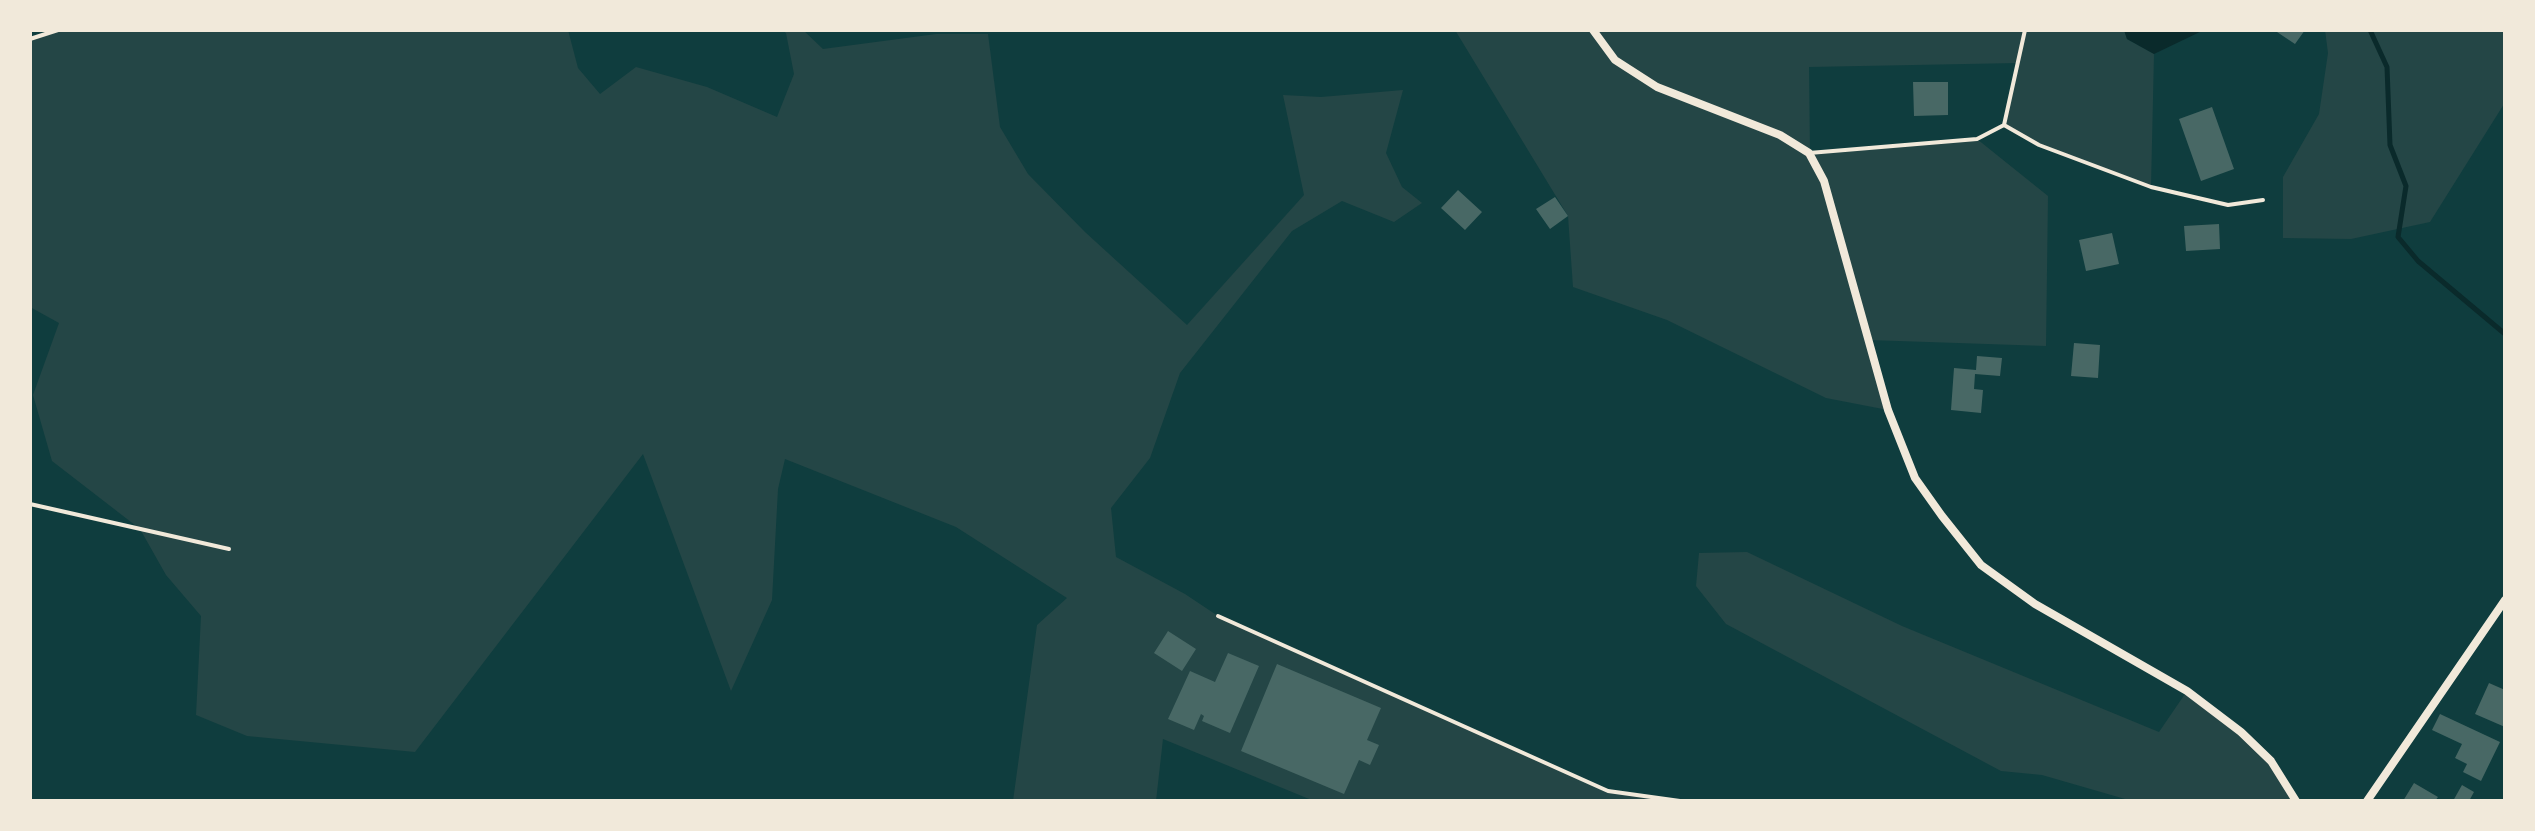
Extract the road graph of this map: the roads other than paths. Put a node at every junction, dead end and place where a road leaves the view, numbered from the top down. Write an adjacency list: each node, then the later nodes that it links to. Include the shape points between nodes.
1 (58, 30): 4 (lane)
2 (1593, 30): 6 (street, via 1615,60 1658,87)
3 (2024, 30): 5 (lane)
4 (30, 39)
5 (2004, 125): 6 (lane, via 1976,139); 7 (lane, via 2151,187 2228,205)
6 (1809, 153): 13 (street, via 1824,182 1888,410 1915,478 1942,516 1981,565 2187,690 2241,732 2271,761)
7 (2264, 200)
8 (30, 504): 9 (lane)
9 (229, 549)
10 (2505, 600): 14 (street)
11 (1218, 616): 12 (lane, via 1608,791)
12 (1680, 801)
13 (2296, 801)
14 (2367, 801)

